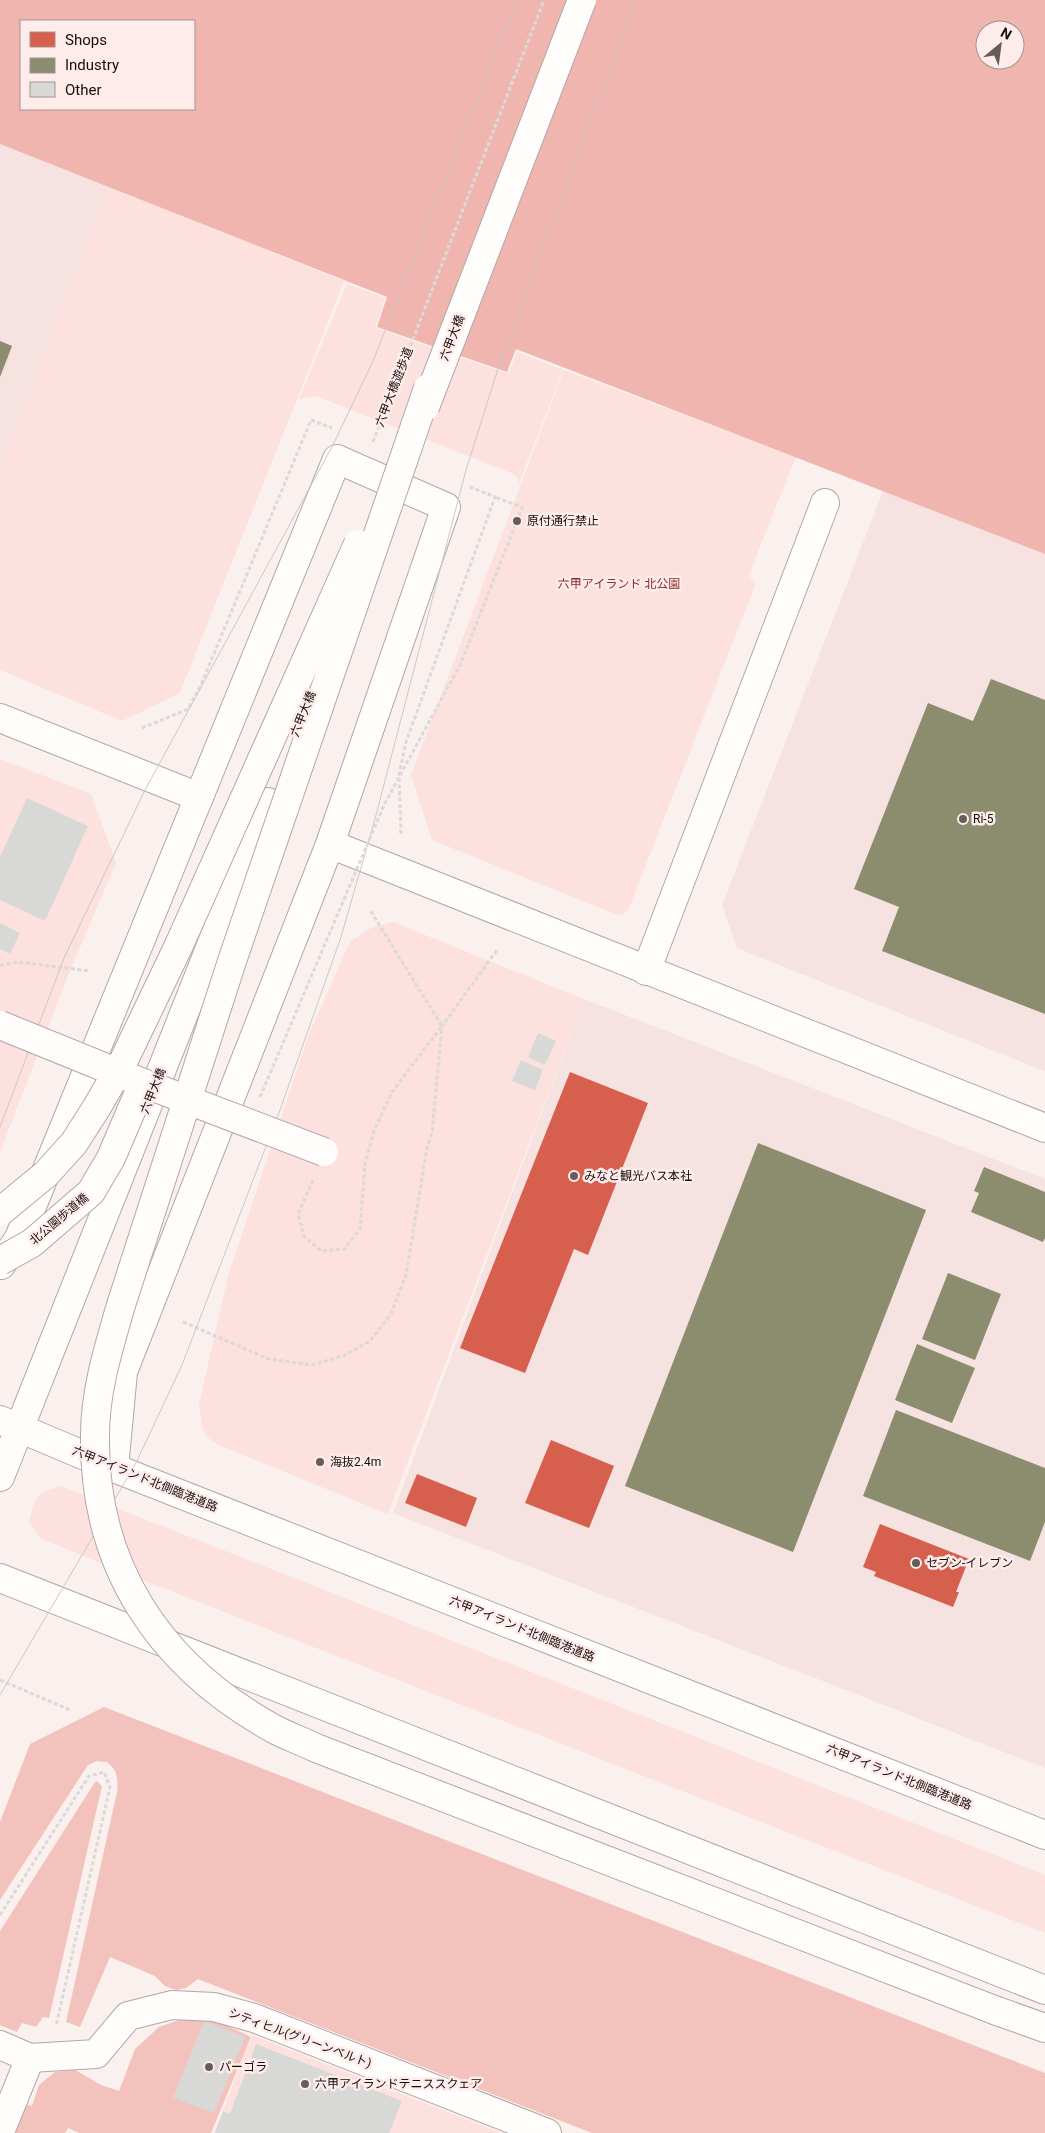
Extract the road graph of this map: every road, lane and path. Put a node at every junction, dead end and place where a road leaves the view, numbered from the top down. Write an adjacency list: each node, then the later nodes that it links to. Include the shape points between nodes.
1 (544, 0): 4 (path, 六甲大橋遊歩道)
2 (578, 0): 5 (street, 六甲大橋, bridge)
3 (582, 0): 30 (street, 六甲大橋, bridge, via 268,802)
4 (401, 371)
5 (428, 388): 26 (street, bridge, via 179,945 124,1060 74,1143 46,1174); 39 (street, bridge, via 232,961 108,1349 99,1390 95,1434 102,1515 116,1560 134,1600 169,1645 232,1702 275,1729)
6 (383, 417): 8 (path, 六甲大橋遊歩道)
7 (337, 431): 11 (path, via 311,420 201,685 188,709)
8 (372, 445)
9 (825, 503): 19 (street)
10 (0, 718): 12 (street)
11 (142, 728)
12 (199, 797): 14 (street, via 337,459 446,506); 28 (street, via 19,1238)
13 (401, 834): 23 (path, bridge, via 399,774 406,742 495,497 522,507 517,521 460,665 384,805)
14 (330, 844): 19 (street); 31 (street, via 123,1372)
15 (370, 910): 21 (path)
16 (497, 950): 21 (path)
17 (0, 965): 18 (path, via 18,962)
18 (90, 971)
19 (646, 971): 24 (street)
20 (0, 1025): 22 (street, bridge)
21 (442, 1026): 25 (path, via 392,1092 374,1131 365,1164 360,1229 344,1248 321,1251 304,1236 298,1214); 29 (path, via 432,1132 406,1275 391,1314 370,1341 343,1356 312,1365 268,1359)
22 (143, 1084): 23 (street, bridge); 27 (street, 北公園歩道橋, bridge, via 111,1158 91,1192 32,1243)
23 (249, 1124): 25 (street, bridge)
24 (1045, 1128)
25 (324, 1152)
26 (0, 1212)
27 (0, 1261)
28 (0, 1267)
29 (183, 1322)
30 (10, 1424): 31 (street, 六甲アイランド北側臨港道路); 32 (street, 六甲大橋)
31 (114, 1468): 36 (street, 六甲アイランド北側臨港道路)
32 (0, 1477)
33 (0, 1578): 38 (street)
34 (0, 1680): 35 (path)
35 (70, 1710)
36 (1045, 1835)
37 (0, 1915): 41 (path, via 89,1776 104,1772 110,1787)
38 (1045, 1990)
39 (1045, 2028)
40 (0, 2045): 41 (street)
41 (40, 2057): 42 (street, via 16,2092); 43 (street, シティヒル(グリーンベルト), via 96,2054 128,2016 172,2005 214,2006 254,2018)
42 (0, 2132)
43 (547, 2133)

